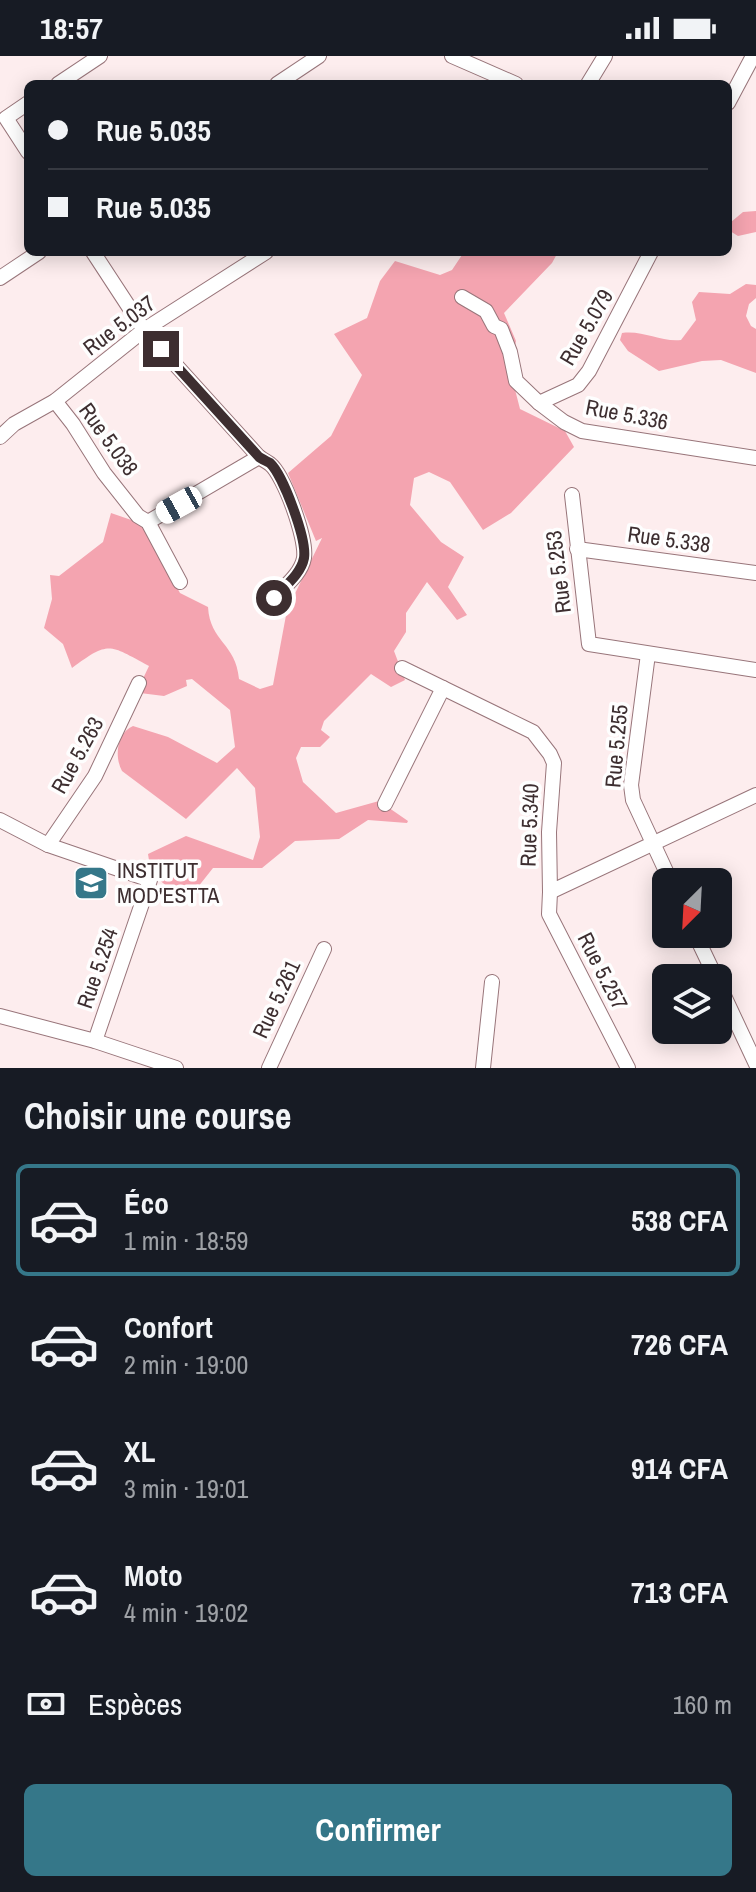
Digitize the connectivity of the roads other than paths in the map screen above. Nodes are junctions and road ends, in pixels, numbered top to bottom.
1 (100, 56) edge
2 (319, 56) edge
3 (452, 56) edge
4 (605, 56) edge
5 (753, 56) edge
6 (299, 78) edge
7 (64, 80) edge
8 (507, 80) edge
9 (590, 80) edge
10 (732, 95) edge
11 (24, 106) edge
12 (24, 146) edge
13 (33, 256) edge
14 (96, 256) edge
15 (260, 256) edge
16 (649, 256) edge
17 (0, 278) edge
18 (462, 297) dead end
19 (144, 330) junction
20 (55, 401) junction
21 (539, 403) junction
22 (0, 437) edge
23 (259, 457) junction
24 (756, 458) edge
25 (572, 495) dead end
26 (148, 522) junction
27 (577, 549) junction
28 (756, 573) edge
29 (180, 582) dead end
30 (274, 598) dead end
31 (648, 654) junction
32 (402, 668) dead end
33 (756, 670) edge
34 (139, 683) dead end
35 (443, 688) junction
36 (756, 795) edge
37 (385, 804) dead end
38 (0, 820) edge
39 (653, 843) junction
40 (48, 845) junction
41 (665, 868) edge
42 (550, 892) junction
43 (324, 949) dead end
44 (492, 982) dead end
45 (732, 1012) edge
46 (0, 1016) edge
47 (95, 1041) junction
48 (756, 1064) edge
49 (176, 1068) edge
50 (269, 1068) edge
51 (483, 1068) edge
52 (628, 1068) edge

1 - 7 street
2 - 6 street
3 - 8 street
4 - 9 street
5 - 10 street
11 - 12 street
13 - 17 street
14 - 19 street
15 - 19 street, Rue 5.037
16 - 21 street, Rue 5.079
18 - 21 street, Rue 5.336
19 - 20 street, Rue 5.037
19 - 23 street
20 - 22 street, Rue 5.037
20 - 26 street, Rue 5.038
21 - 24 street, Rue 5.336
23 - 26 street
23 - 30 street
25 - 27 street, Rue 5.253
26 - 29 street, Rue 5.038
27 - 28 street, Rue 5.338
27 - 31 street, Rue 5.253
31 - 33 street
31 - 39 street, Rue 5.255
32 - 35 street, Rue 5.340
34 - 40 street, Rue 5.263
35 - 37 street
35 - 42 street, Rue 5.340
36 - 39 street, Rue 5.340
38 - 40 street, Rue 5.254
39 - 41 street, Rue 5.255
39 - 42 street, Rue 5.340
40 - 47 street, Rue 5.254
42 - 52 street, Rue 5.257
43 - 50 street, Rue 5.261
44 - 51 street
45 - 48 street
46 - 47 street
47 - 49 street

